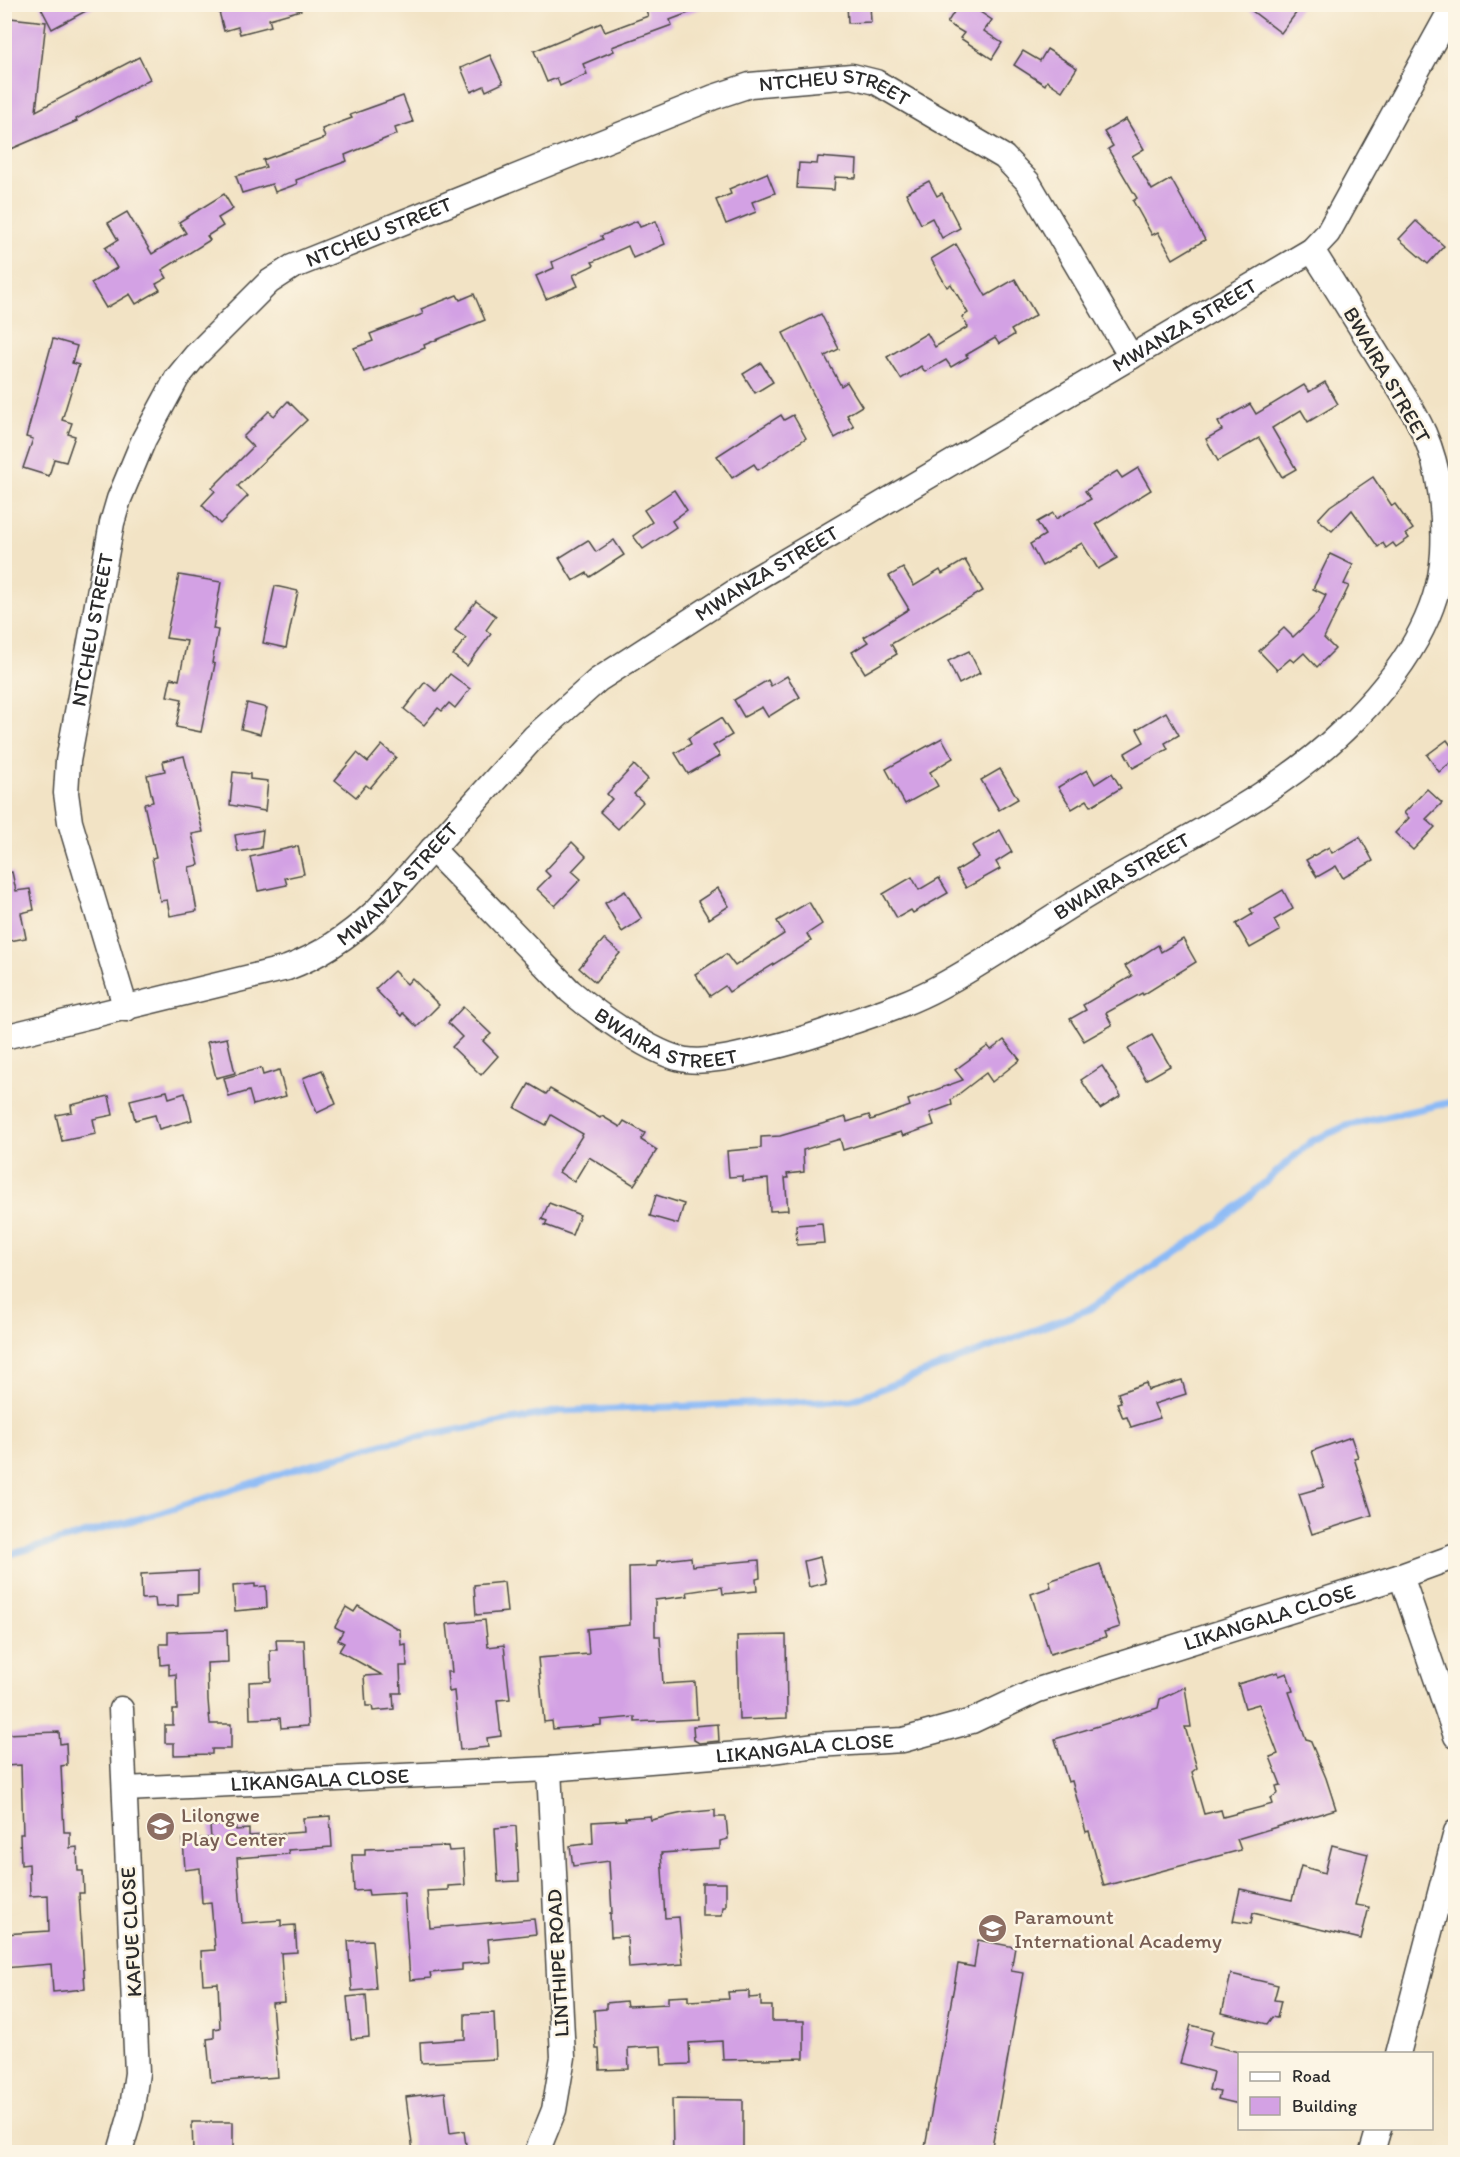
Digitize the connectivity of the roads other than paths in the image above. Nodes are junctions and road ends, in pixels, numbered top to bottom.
1 (1454, 4) edge
2 (1312, 250) junction
3 (1131, 357) junction
4 (1444, 458) edge
5 (1449, 554) edge
6 (432, 849) junction
7 (126, 1009) junction
8 (4, 1037) edge
9 (1455, 1557) edge
10 (1401, 1576) junction
11 (121, 1709) dead end
12 (1455, 1736) edge
13 (549, 1769) junction
14 (124, 1789) junction
15 (1455, 1832) edge
16 (1399, 2052) edge
17 (1378, 2130) edge
18 (120, 2152) edge
19 (537, 2152) edge
20 (1372, 2152) edge

1 - 2 street, MWANZA STREET
2 - 3 street, MWANZA STREET
2 - 4 street, BWAIRA STREET
3 - 6 street, MWANZA STREET
3 - 7 street, NTCHEU STREET
4 - 5 street, BWAIRA STREET
5 - 6 street, BWAIRA STREET
6 - 7 street, MWANZA STREET
7 - 8 street, MWANZA STREET
9 - 10 street, LIKANGALA CLOSE
10 - 12 street
10 - 13 street, LIKANGALA CLOSE
11 - 14 street, KAFUE CLOSE
13 - 14 street, LIKANGALA CLOSE
13 - 19 street, LINTHIPE ROAD
14 - 18 street, KAFUE CLOSE
15 - 16 street
17 - 20 street

